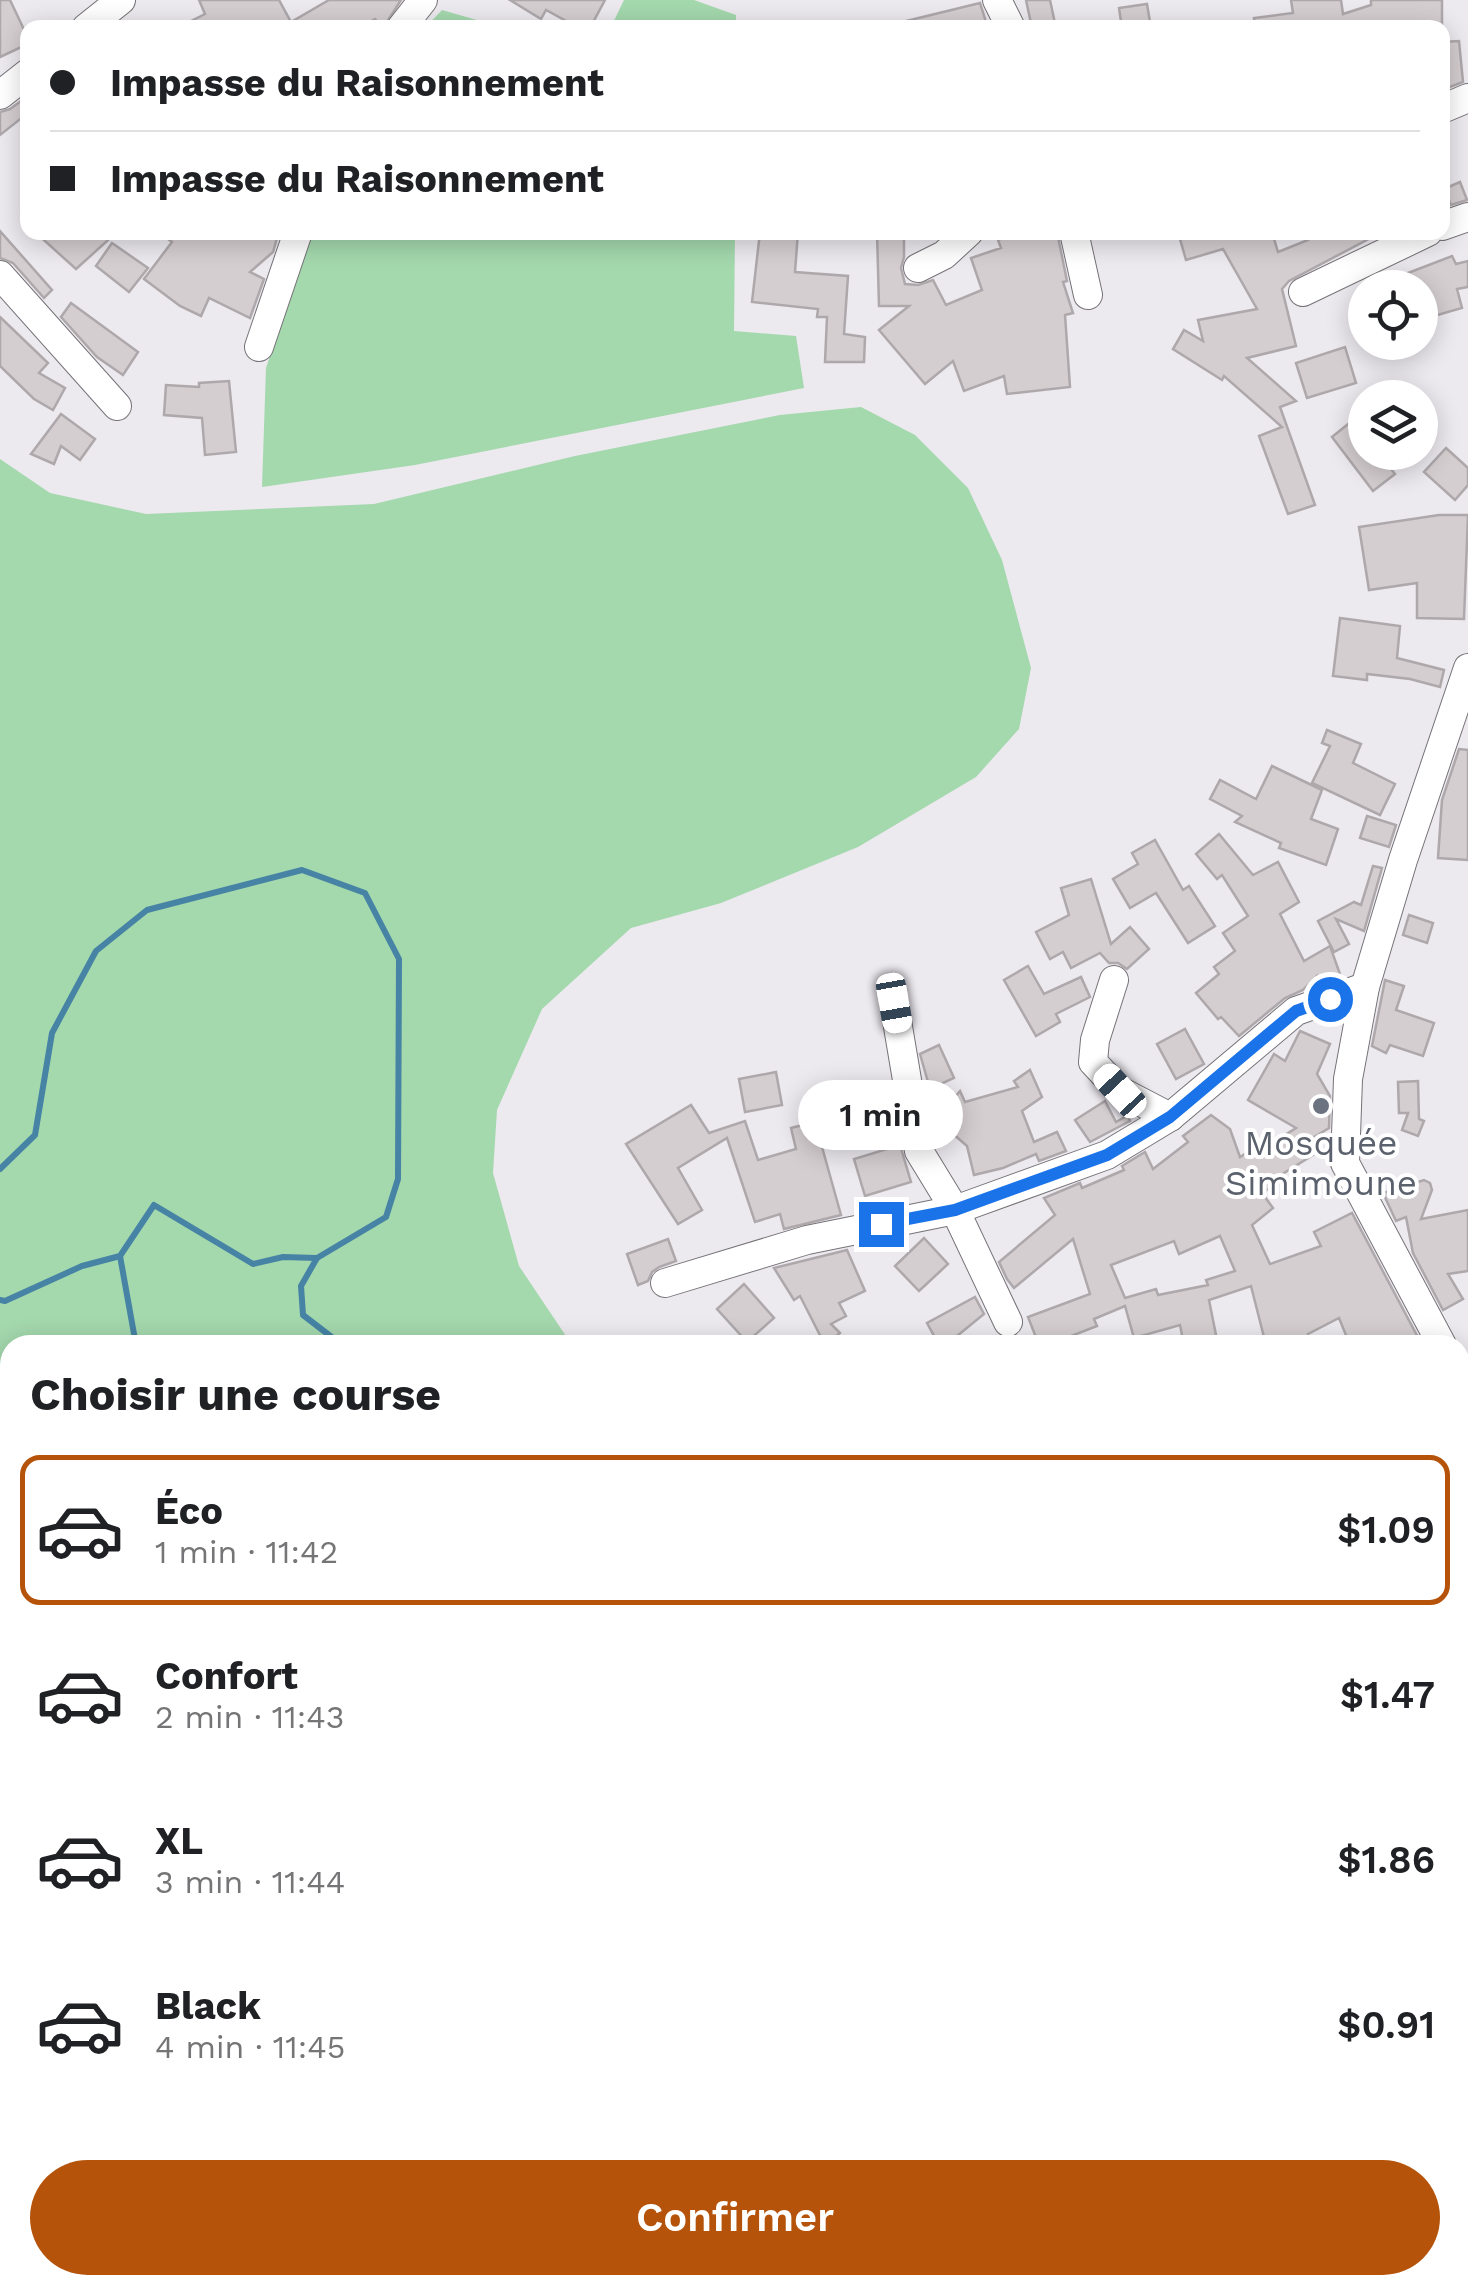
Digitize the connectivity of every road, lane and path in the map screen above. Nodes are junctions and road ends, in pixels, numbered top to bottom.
1 (122, 0) edge
2 (423, 0) edge
3 (96, 20) edge
4 (407, 20) edge
5 (295, 240) edge
6 (960, 240) edge
7 (1076, 240) edge
8 (1411, 240) edge
9 (918, 268) dead end
10 (0, 275) edge
11 (1303, 292) dead end
12 (1088, 295) dead end
13 (259, 347) dead end
14 (117, 406) dead end
15 (1468, 668) edge
16 (1114, 980) dead end
17 (1365, 987) junction
18 (894, 1003) dead end
19 (1170, 1117) junction
20 (955, 1210) junction
21 (665, 1284) dead end
22 (1008, 1322) dead end
23 (1437, 1335) edge

1 - 3 street
2 - 4 street
5 - 13 street
6 - 9 street
7 - 12 street
8 - 11 street
10 - 14 street
15 - 17 street
16 - 19 street
17 - 19 street
17 - 23 street
18 - 20 street
19 - 20 street
20 - 21 street
20 - 22 street

